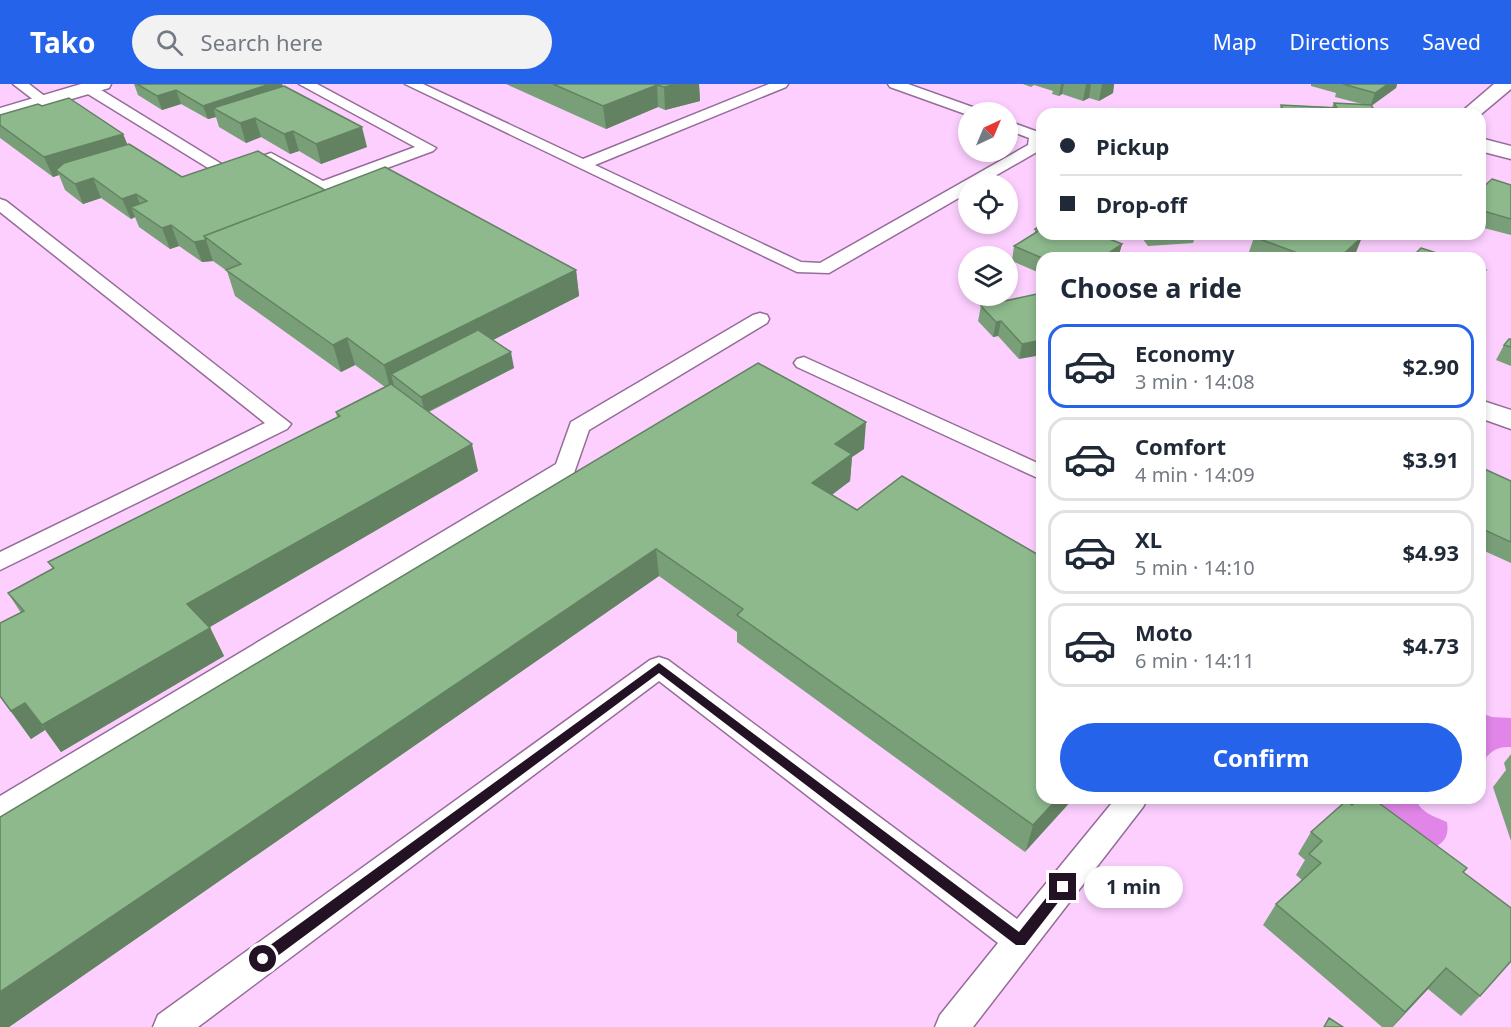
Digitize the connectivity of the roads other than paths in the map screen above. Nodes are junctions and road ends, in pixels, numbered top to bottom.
1 (20, 84) edge
2 (306, 84) edge
3 (412, 84) edge
4 (781, 84) edge
5 (895, 84) edge
6 (1506, 84) edge
7 (95, 86) edge
8 (44, 101) junction
9 (958, 107) edge
10 (1476, 108) edge
11 (0, 114) edge
12 (1018, 129) edge
13 (1486, 146) edge
14 (1511, 153) edge
15 (1018, 157) edge
16 (1010, 162) edge
17 (582, 165) junction
18 (989, 174) edge
19 (958, 192) edge
20 (0, 204) edge
21 (760, 319) dead end
22 (804, 363) dead end
23 (1486, 410) edge
24 (1511, 420) edge
25 (1036, 470) edge
26 (0, 562) edge
27 (1128, 804) edge
28 (0, 811) edge
29 (1021, 941) junction
30 (170, 1027) edge
31 (952, 1027) edge

1 - 8 lane
2 - 7 lane
3 - 17 lane
4 - 17 lane
5 - 9 lane
6 - 10 street
7 - 8 street
8 - 11 street
12 - 15 lane
13 - 14 street
16 - 18 lane
17 - 19 lane
20 - 26 lane
21 - 28 lane
22 - 25 lane
23 - 24 street
27 - 29 lane
29 - 30 lane
29 - 31 lane

